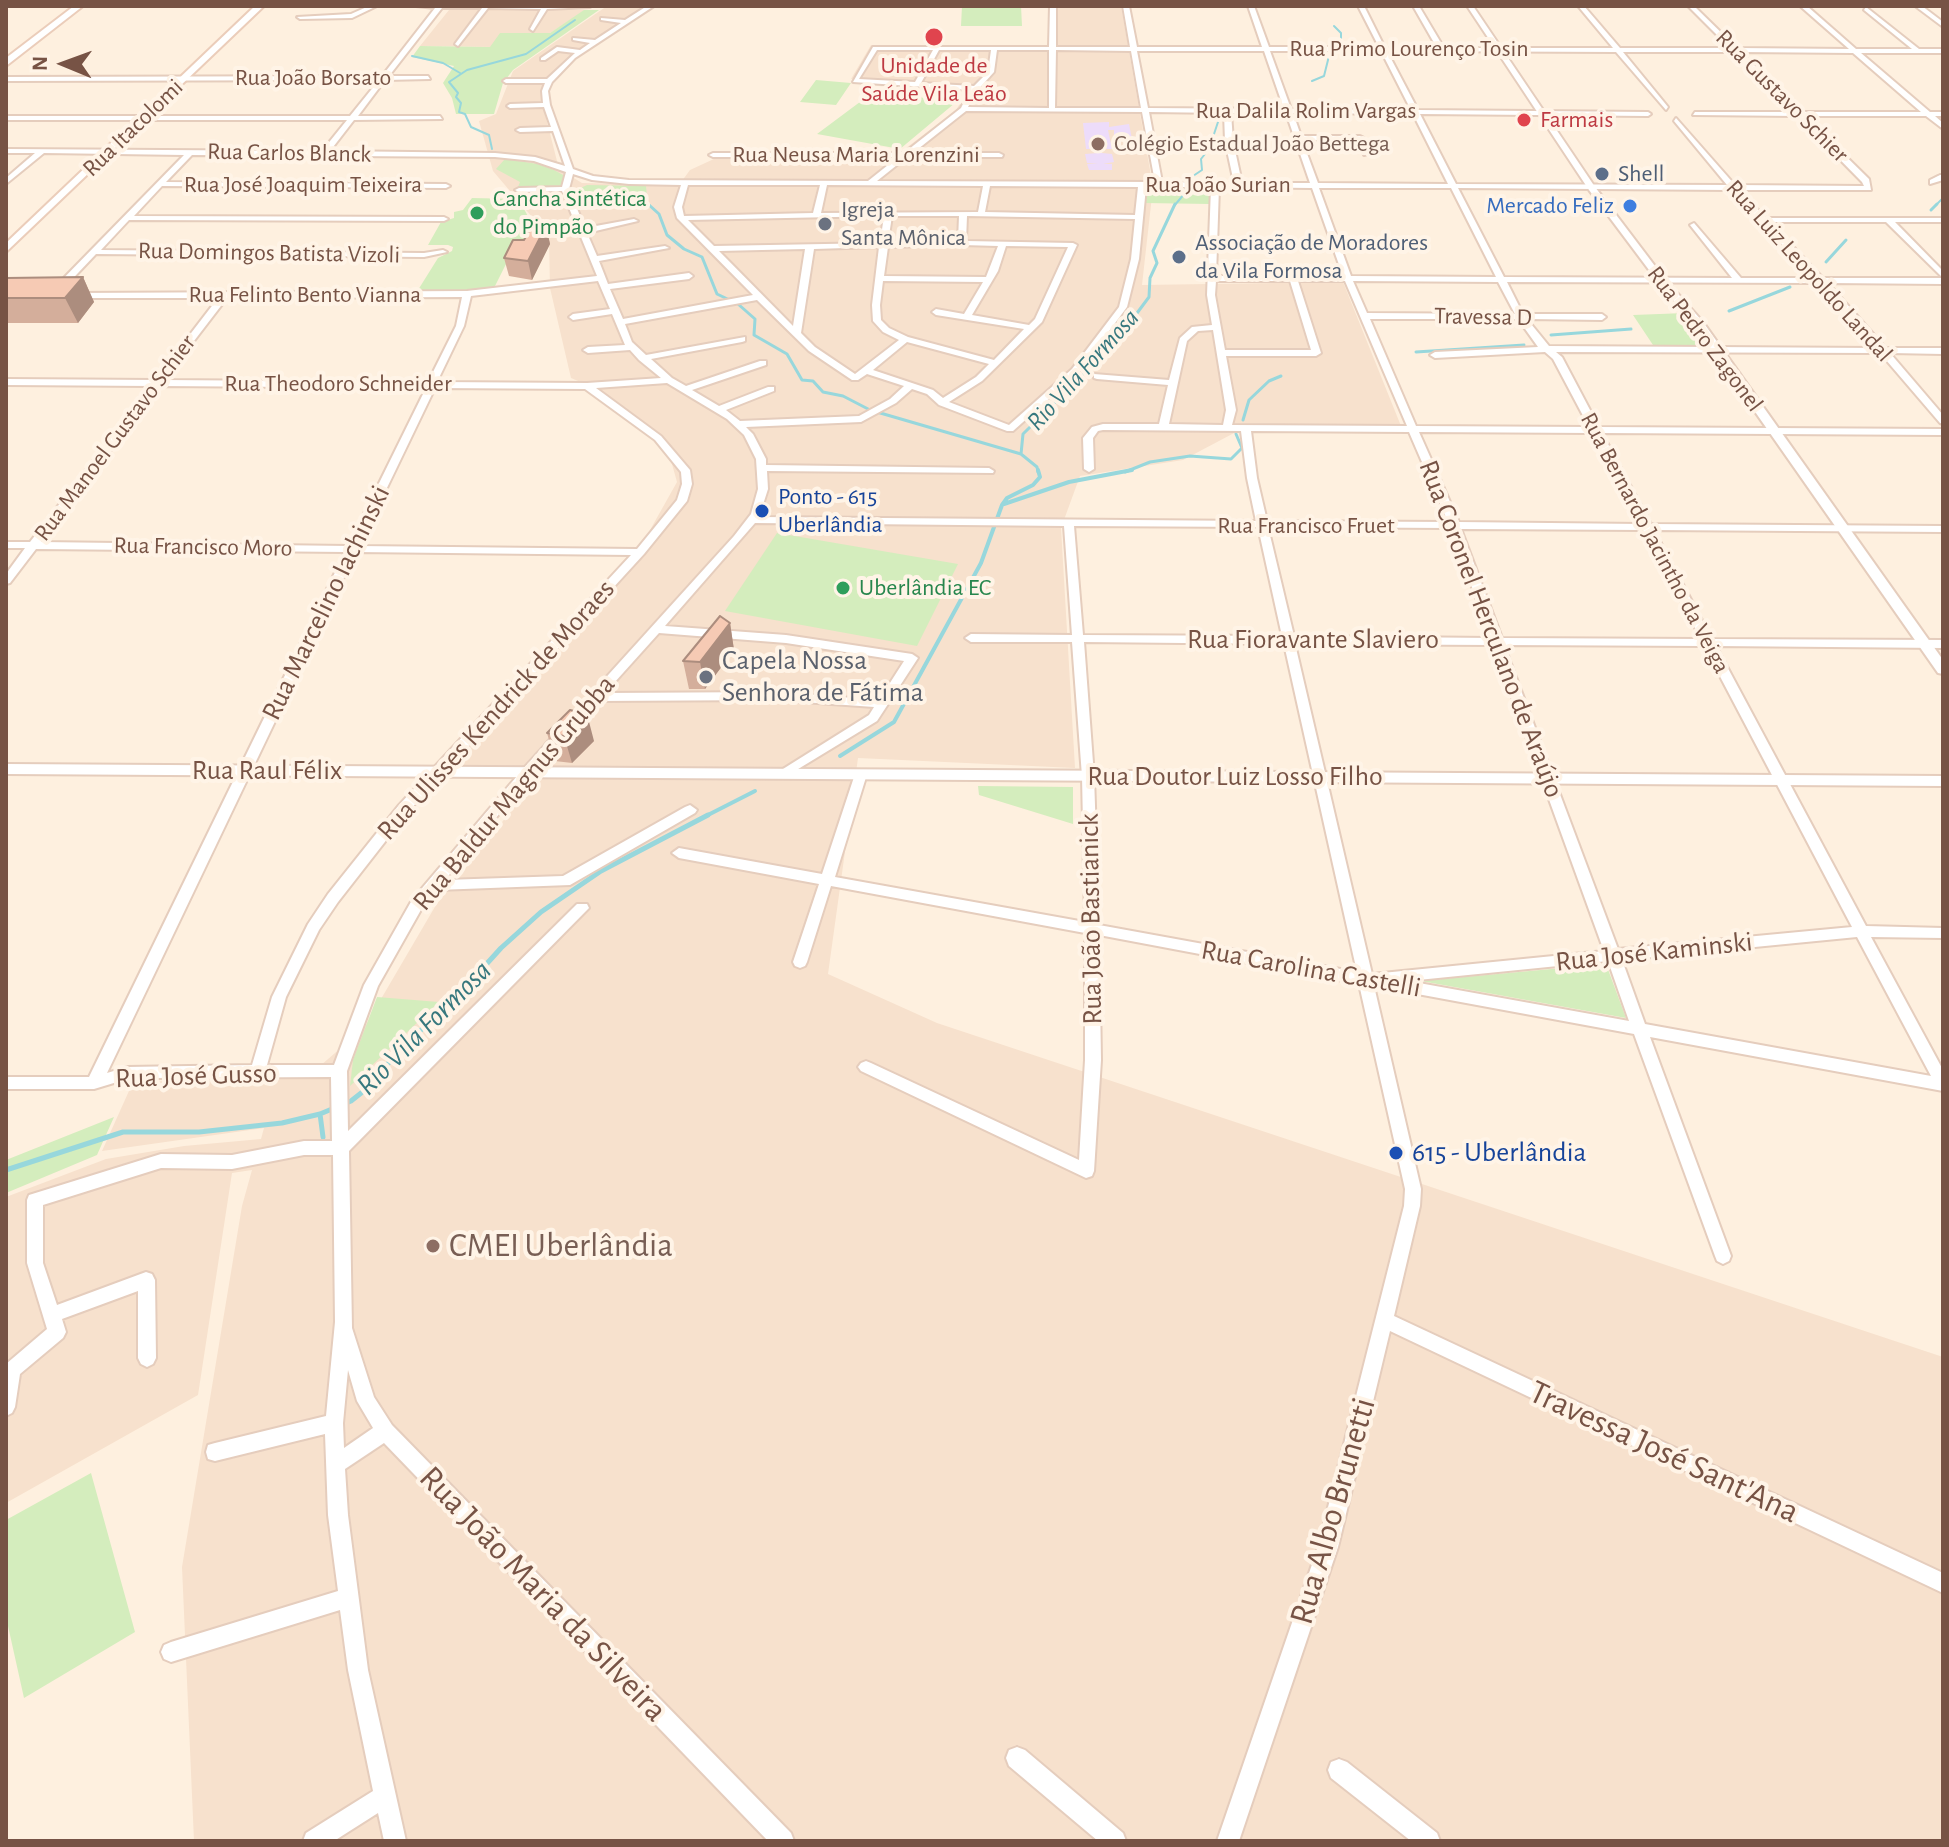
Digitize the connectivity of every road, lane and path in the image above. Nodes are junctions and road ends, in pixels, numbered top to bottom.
1 (79, 6) edge
2 (260, 6) edge
3 (374, 6) edge
4 (419, 6) edge
5 (440, 6) edge
6 (473, 6) edge
7 (518, 6) edge
8 (563, 6) edge
9 (651, 6) edge
10 (1053, 6) edge
11 (1126, 6) edge
12 (1251, 6) edge
13 (1361, 6) edge
14 (1416, 6) edge
15 (1470, 6) edge
16 (1581, 6) edge
17 (1691, 6) edge
18 (1803, 6) edge
19 (1918, 6) edge
20 (486, 7) edge
21 (545, 7) edge
22 (587, 7) edge
23 (1866, 9) dead end
24 (300, 17) dead end
25 (603, 19) dead end
26 (627, 22) junction
27 (1943, 25) edge
28 (533, 29) dead end
29 (575, 39) dead end
30 (596, 42) junction
31 (458, 44) dead end
32 (937, 48) junction
33 (994, 48) junction
34 (1053, 48) junction
35 (1134, 49) junction
36 (1266, 49) junction
37 (1381, 49) junction
38 (1442, 50) junction
39 (1499, 50) junction
40 (1618, 50) junction
41 (1736, 50) junction
42 (1855, 51) junction
43 (1918, 51) junction
44 (1943, 51) edge
45 (581, 52) junction
46 (543, 59) dead end
47 (6, 63) edge
48 (185, 78) junction
49 (383, 78) junction
50 (428, 78) dead end
51 (6, 79) edge
52 (506, 81) dead end
53 (549, 81) junction
54 (917, 84) junction
55 (975, 88) junction
56 (547, 105) junction
57 (510, 106) dead end
58 (1666, 108) dead end
59 (964, 109) junction
60 (1052, 110) junction
61 (1145, 110) junction
62 (1227, 111) junction
63 (1288, 111) junction
64 (1414, 112) junction
65 (1542, 113) junction
66 (1648, 114) dead end
67 (1695, 114) dead end
68 (1928, 114) junction
69 (1943, 114) edge
70 (1800, 115) junction
71 (6, 118) edge
72 (144, 118) junction
73 (352, 118) junction
74 (440, 118) dead end
75 (1676, 120) dead end
76 (1943, 127) edge
77 (555, 129) junction
78 (520, 130) dead end
79 (1298, 138) junction
80 (6, 151) edge
81 (111, 151) junction
82 (192, 151) junction
83 (41, 152) junction
84 (325, 153) junction
85 (1367, 153) dead end
86 (713, 155) dead end
87 (999, 155) dead end
88 (904, 156) junction
89 (570, 171) junction
90 (1943, 177) edge
91 (6, 182) edge
92 (685, 182) junction
93 (1933, 182) dead end
94 (824, 183) junction
95 (870, 183) junction
96 (160, 184) junction
97 (987, 184) junction
98 (1142, 185) junction
99 (1159, 185) junction
100 (1215, 185) junction
101 (446, 186) dead end
102 (1239, 186) junction
103 (1315, 186) junction
104 (1453, 187) junction
105 (1592, 188) junction
106 (1868, 188) joint
107 (565, 189) junction
108 (1734, 189) junction
109 (519, 190) dead end
110 (888, 213) junction
111 (817, 214) junction
112 (963, 214) junction
113 (981, 214) junction
114 (1138, 217) junction
115 (128, 218) junction
116 (681, 218) junction
117 (444, 219) dead end
118 (1762, 220) junction
119 (1888, 220) junction
120 (1943, 220) edge
121 (634, 221) dead end
122 (1694, 225) dead end
123 (584, 231) junction
124 (962, 243) junction
125 (884, 244) junction
126 (1003, 244) junction
127 (810, 246) junction
128 (665, 248) dead end
129 (6, 249) edge
130 (711, 249) junction
131 (94, 252) junction
132 (443, 252) dead end
133 (596, 259) junction
134 (689, 276) dead end
135 (879, 278) junction
136 (1211, 278) junction
137 (1293, 278) junction
138 (1943, 278) edge
139 (1348, 279) junction
140 (1502, 279) junction
141 (989, 280) junction
142 (1661, 280) junction
143 (1738, 280) junction
144 (1820, 280) junction
145 (605, 283) junction
146 (467, 294) junction
147 (225, 295) junction
148 (757, 297) junction
149 (616, 311) junction
150 (936, 312) dead end
151 (968, 315) junction
152 (1363, 316) junction
153 (573, 317) dead end
154 (1602, 317) dead end
155 (1521, 318) junction
156 (620, 322) junction
157 (1216, 327) junction
158 (1032, 328) junction
159 (796, 334) junction
160 (742, 339) dead end
161 (905, 339) junction
162 (631, 347) junction
163 (1547, 349) junction
164 (588, 350) dead end
165 (1717, 350) junction
166 (1883, 351) junction
167 (1943, 351) edge
168 (1221, 353) junction
169 (1435, 355) dead end
170 (642, 358) junction
171 (763, 363) dead end
172 (996, 363) junction
173 (866, 371) junction
174 (1097, 376) dead end
175 (669, 380) junction
176 (6, 382) edge
177 (158, 383) junction
178 (1172, 383) junction
179 (431, 384) junction
180 (587, 386) junction
181 (910, 386) junction
182 (771, 389) dead end
183 (684, 390) junction
184 (942, 403) junction
185 (718, 410) junction
186 (1943, 421) edge
187 (739, 424) junction
188 (1237, 427) junction
189 (1163, 428) junction
190 (1415, 429) junction
191 (1595, 430) junction
192 (1774, 431) junction
193 (1943, 432) edge
194 (763, 468) junction
195 (1089, 469) dead end
196 (989, 471) dead end
197 (752, 520) junction
198 (1069, 524) junction
199 (1262, 525) junction
200 (1455, 526) junction
201 (1647, 528) junction
202 (1843, 529) junction
203 (1943, 529) edge
204 (6, 545) edge
205 (33, 545) junction
206 (352, 549) junction
207 (640, 552) junction
208 (6, 581) edge
209 (656, 629) junction
210 (971, 638) dead end
211 (1078, 639) junction
212 (1289, 640) junction
213 (1497, 641) junction
214 (1708, 643) junction
215 (1925, 644) junction
216 (1943, 644) edge
217 (1943, 670) edge
218 (595, 697) junction
219 (883, 704) junction
220 (6, 769) edge
221 (245, 771) junction
222 (436, 772) junction
223 (527, 772) junction
224 (781, 774) junction
225 (861, 774) junction
226 (1088, 776) junction
227 (1320, 777) junction
228 (1548, 779) junction
229 (1781, 780) junction
230 (1943, 781) edge
231 (690, 810) dead end
232 (679, 853) dead end
233 (827, 880) junction
234 (432, 885) junction
235 (582, 908) dead end
236 (1092, 929) junction
237 (1861, 931) junction
238 (1943, 933) edge
239 (1613, 956) junction
240 (800, 962) dead end
241 (1366, 979) junction
242 (1640, 1029) junction
243 (866, 1067) dead end
244 (339, 1071) junction
245 (257, 1073) junction
246 (6, 1083) edge
247 (94, 1083) junction
248 (1943, 1085) edge
249 (341, 1148) junction
250 (1723, 1256) dead end
251 (51, 1315) junction
252 (1384, 1320) junction
253 (344, 1322) junction
254 (147, 1358) dead end
255 (6, 1407) edge
256 (334, 1423) junction
257 (385, 1431) junction
258 (215, 1452) dead end
259 (335, 1465) junction
260 (1943, 1583) edge
261 (347, 1598) junction
262 (171, 1652) dead end
263 (1017, 1758) dead end
264 (1339, 1770) dead end
265 (384, 1797) junction
266 (314, 1841) edge
267 (395, 1841) edge
268 (783, 1841) edge
269 (1115, 1841) edge
270 (1228, 1841) edge
271 (1429, 1841) edge

1 - 47 main road
2 - 48 main road, Rua Itacolomi
3 - 24 street
4 - 5 street
5 - 6 street
5 - 49 street
6 - 20 street
7 - 20 street
7 - 21 street
8 - 21 street
8 - 22 street
9 - 26 street
10 - 34 street
11 - 35 street
12 - 36 street, Rua Coronel Herculano de Araújo
13 - 37 street, Rua Bernardo Jacintho da Veiga
14 - 38 street
15 - 39 street, Rua Pedro Zagonel
16 - 40 street
17 - 41 street, Rua Gustavo Schier
18 - 42 street
19 - 27 street
20 - 31 street
21 - 28 street
23 - 43 street
25 - 26 street
26 - 30 street
29 - 30 street
30 - 45 street
32 - 33 street, Rua Primo Lourenço Tosin
32 - 54 street
32 - 54 street, Rua Primo Lourenço Tosin
33 - 34 street, Rua Primo Lourenço Tosin
33 - 55 street
34 - 35 street, Rua Primo Lourenço Tosin
34 - 60 street
35 - 36 street, Rua Primo Lourenço Tosin
35 - 61 street
36 - 37 street, Rua Primo Lourenço Tosin
36 - 63 street, Rua Coronel Herculano de Araújo
37 - 38 street, Rua Primo Lourenço Tosin
37 - 64 street, Rua Bernardo Jacintho da Veiga
38 - 39 street, Rua Primo Lourenço Tosin
39 - 40 street, Rua Primo Lourenço Tosin
39 - 65 street, Rua Pedro Zagonel
40 - 41 street, Rua Primo Lourenço Tosin
40 - 58 street
41 - 42 street, Rua Primo Lourenço Tosin
41 - 70 street, Rua Gustavo Schier
42 - 43 street, Rua Primo Lourenço Tosin
42 - 68 street
43 - 44 street, Rua Primo Lourenço Tosin
45 - 46 street
45 - 53 street
48 - 49 street, Rua João Borsato
48 - 51 street, Rua João Borsato
48 - 72 main road, Rua Itacolomi
49 - 50 street, Rua João Borsato
49 - 73 street
52 - 53 street
53 - 56 street
54 - 55 street
55 - 59 street
56 - 57 street
56 - 77 street
59 - 60 street, Rua Dalila Rolim Vargas
59 - 88 street
60 - 61 street, Rua Dalila Rolim Vargas
61 - 62 street, Rua Dalila Rolim Vargas
61 - 99 street
62 - 63 street, Rua Dalila Rolim Vargas
62 - 102 street
63 - 64 street, Rua Dalila Rolim Vargas
63 - 79 street, Rua Coronel Herculano de Araújo
64 - 65 street, Rua Dalila Rolim Vargas
64 - 104 street, Rua Bernardo Jacintho da Veiga
65 - 66 street, Rua Dalila Rolim Vargas
65 - 105 street, Rua Pedro Zagonel
67 - 70 street
68 - 69 street
68 - 70 street
68 - 76 street
70 - 106 street, Rua Gustavo Schier
71 - 72 street
72 - 73 street
72 - 81 main road, Rua Itacolomi
73 - 74 street
73 - 84 street
75 - 108 street, Rua Luiz Leopoldo Landal
77 - 78 street
77 - 89 street
79 - 85 street
79 - 103 street, Rua Coronel Herculano de Araújo
80 - 83 street, Rua Carlos Blanck
81 - 82 street, Rua Carlos Blanck
81 - 83 street, Rua Carlos Blanck
81 - 129 main road, Rua Itacolomi
82 - 84 street, Rua Carlos Blanck
82 - 96 street
83 - 91 street
84 - 89 street, Rua Carlos Blanck
86 - 88 street, Rua Neusa Maria Lorenzini
87 - 88 street, Rua Neusa Maria Lorenzini
88 - 95 street
89 - 92 street, Rua João Surian
89 - 107 street
90 - 93 street
92 - 94 street, Rua João Surian
92 - 116 street
94 - 95 street, Rua João Surian
94 - 111 street
95 - 97 street, Rua João Surian
96 - 101 street, Rua José Joaquim Teixeira
96 - 115 street
97 - 98 street, Rua João Surian
97 - 113 street
98 - 99 street, Rua João Surian
98 - 114 street
99 - 100 street, Rua João Surian
100 - 102 street, Rua João Surian
100 - 136 street, Rua Albo Brunetti
102 - 103 street, Rua João Surian
103 - 104 street, Rua João Surian
103 - 139 street, Rua Coronel Herculano de Araújo
104 - 105 street, Rua João Surian
104 - 140 street, Rua Bernardo Jacintho da Veiga
105 - 108 street, Rua João Surian
105 - 142 street, Rua Pedro Zagonel
106 - 108 street, Rua João Surian
107 - 109 street
107 - 123 street
108 - 118 street, Rua Luiz Leopoldo Landal
110 - 111 street
110 - 112 street
110 - 125 street
111 - 116 street
112 - 113 street
112 - 124 street
113 - 114 street
114 - 184 street
115 - 117 street
115 - 131 street
116 - 130 street
118 - 119 street
118 - 144 street, Rua Luiz Leopoldo Landal
119 - 120 street
119 - 138 street
121 - 123 street
122 - 143 street
123 - 133 street
124 - 125 street
124 - 126 street
125 - 127 street
125 - 135 street
126 - 141 street
126 - 158 street
127 - 130 street
127 - 159 street
128 - 133 street
130 - 148 street
131 - 132 street, Rua Domingos Batista Vizoli
131 - 147 street, Rua Felinto Bento Vianna
133 - 145 street
134 - 145 street, Rua Felinto Bento Vianna
135 - 141 street
135 - 161 street
136 - 137 street
136 - 157 street, Rua Albo Brunetti
137 - 139 street
137 - 168 street
138 - 144 street
139 - 140 street
139 - 152 street, Rua Coronel Herculano de Araújo
140 - 142 street
140 - 155 street, Rua Bernardo Jacintho da Veiga
141 - 151 street
142 - 143 street
142 - 165 street, Rua Pedro Zagonel
143 - 144 street
144 - 166 street, Rua Luiz Leopoldo Landal
145 - 146 street, Rua Felinto Bento Vianna
145 - 149 street
146 - 147 street, Rua Felinto Bento Vianna
146 - 179 street, Rua Marcelino Iachinski
147 - 177 street, Rua Manoel Gustavo Schier
148 - 156 street
148 - 159 street
149 - 153 street
149 - 156 street
150 - 151 street
151 - 158 street
152 - 155 street, Travessa D
152 - 190 street, Rua Coronel Herculano de Araújo
154 - 155 street, Travessa D
155 - 163 street, Rua Bernardo Jacintho da Veiga
156 - 162 street
157 - 168 street, Rua Albo Brunetti
157 - 178 street
158 - 172 street
159 - 173 street
160 - 170 street
161 - 172 street
161 - 173 street
162 - 164 street
162 - 170 street
163 - 165 street
163 - 169 street
163 - 191 street, Rua Bernardo Jacintho da Veiga
165 - 166 street
165 - 192 street, Rua Pedro Zagonel
166 - 167 street
166 - 186 street, Rua Luiz Leopoldo Landal
168 - 188 street, Rua Albo Brunetti
170 - 175 street
171 - 183 street
172 - 184 street
173 - 181 street
174 - 178 street
175 - 180 street, Rua Theodoro Schneider
175 - 183 street
176 - 177 street, Rua Theodoro Schneider
177 - 179 street, Rua Theodoro Schneider
177 - 205 street, Rua Manoel Gustavo Schier
178 - 189 street
179 - 180 street, Rua Theodoro Schneider
179 - 206 street, Rua Marcelino Iachinski
180 - 207 street, Rua Ulisses Kendrick de Moraes
181 - 184 street
181 - 187 street
182 - 185 street
183 - 185 street
185 - 187 street
187 - 194 street
188 - 189 street
188 - 190 street
188 - 199 street, Rua Albo Brunetti
189 - 195 street
190 - 191 street
190 - 200 street, Rua Coronel Herculano de Araújo
191 - 192 street
191 - 201 street, Rua Bernardo Jacintho da Veiga
192 - 193 street
192 - 202 street, Rua Pedro Zagonel
194 - 196 street
194 - 197 street, Rua Baldur Magnus Grubba
197 - 198 street, Rua Francisco Fruet
197 - 209 street, Rua Baldur Magnus Grubba
198 - 199 street, Rua Francisco Fruet
198 - 211 street, Rua João Bastianick
199 - 200 street, Rua Francisco Fruet
199 - 212 street, Rua Albo Brunetti
200 - 201 street, Rua Francisco Fruet
200 - 213 street, Rua Coronel Herculano de Araújo
201 - 202 street, Rua Francisco Fruet
201 - 214 street, Rua Bernardo Jacintho da Veiga
202 - 203 street, Rua Francisco Fruet
202 - 215 street, Rua Pedro Zagonel
204 - 205 street, Rua Francisco Moro
205 - 206 street, Rua Francisco Moro
205 - 208 street, Rua Manoel Gustavo Schier
206 - 207 street, Rua Francisco Moro
206 - 221 street, Rua Marcelino Iachinski
207 - 222 street, Rua Ulisses Kendrick de Moraes
209 - 218 street, Rua Baldur Magnus Grubba
209 - 219 street
210 - 211 street, Rua Fioravante Slaviero
211 - 212 street, Rua Fioravante Slaviero
211 - 226 street, Rua João Bastianick
212 - 213 street, Rua Fioravante Slaviero
212 - 227 street, Rua Albo Brunetti
213 - 214 street, Rua Fioravante Slaviero
213 - 228 street, Rua Coronel Herculano de Araújo
214 - 215 street, Rua Fioravante Slaviero
214 - 229 street, Rua Bernardo Jacintho da Veiga
215 - 216 street, Rua Fioravante Slaviero
215 - 217 street, Rua Pedro Zagonel
218 - 219 street
218 - 223 street, Rua Baldur Magnus Grubba
219 - 224 street
220 - 221 street, Rua Raul Félix
221 - 222 street, Rua Raul Félix
221 - 247 street, Rua Marcelino Iachinski
222 - 223 street, Rua Raul Félix
222 - 245 street, Rua Ulisses Kendrick de Moraes
223 - 224 street, Rua Doutor Luiz Losso Filho
223 - 234 street, Rua Baldur Magnus Grubba
224 - 225 street, Rua Doutor Luiz Losso Filho
225 - 226 street, Rua Doutor Luiz Losso Filho
225 - 233 street
226 - 227 street, Rua Doutor Luiz Losso Filho
226 - 236 street, Rua João Bastianick
227 - 228 street, Rua Doutor Luiz Losso Filho
227 - 241 street, Rua Albo Brunetti
228 - 229 street, Rua Doutor Luiz Losso Filho
228 - 239 street, Rua Coronel Herculano de Araújo
229 - 230 street, Rua Doutor Luiz Losso Filho
229 - 237 street, Rua Bernardo Jacintho da Veiga
231 - 234 street
232 - 233 street, Rua Carolina Castelli
233 - 236 street, Rua Carolina Castelli
233 - 240 street
234 - 244 street, Rua Baldur Magnus Grubba
235 - 249 street
236 - 241 street, Rua Carolina Castelli
236 - 243 street, Rua João Bastianick
237 - 238 street, Rua José Kaminski
237 - 239 street, Rua José Kaminski
237 - 248 street, Rua Bernardo Jacintho da Veiga
239 - 241 street, Rua José Kaminski
239 - 242 street, Rua Coronel Herculano de Araújo
241 - 242 street, Rua Carolina Castelli
241 - 252 street, Rua Albo Brunetti
242 - 248 street, Rua Carolina Castelli
242 - 250 street, Rua Coronel Herculano de Araújo
244 - 245 street, Rua José Gusso
244 - 249 street, Rua Baldur Magnus Grubba
245 - 247 street, Rua José Gusso
246 - 247 street, Rua José Gusso
249 - 251 street
249 - 253 street, Rua Baldur Magnus Grubba
251 - 254 street
251 - 255 street
252 - 260 street, Travessa José Sant'Ana
252 - 270 street, Rua Albo Brunetti
253 - 256 street, Rua Baldur Magnus Grubba
253 - 257 street, Rua João Maria da Silveira
256 - 258 street
256 - 259 street, Rua Baldur Magnus Grubba
257 - 259 street
257 - 268 street, Rua João Maria da Silveira
259 - 261 street, Rua Baldur Magnus Grubba
261 - 262 street
261 - 265 street, Rua Baldur Magnus Grubba
263 - 269 street
264 - 271 street
265 - 266 street
265 - 267 street, Rua Baldur Magnus Grubba

